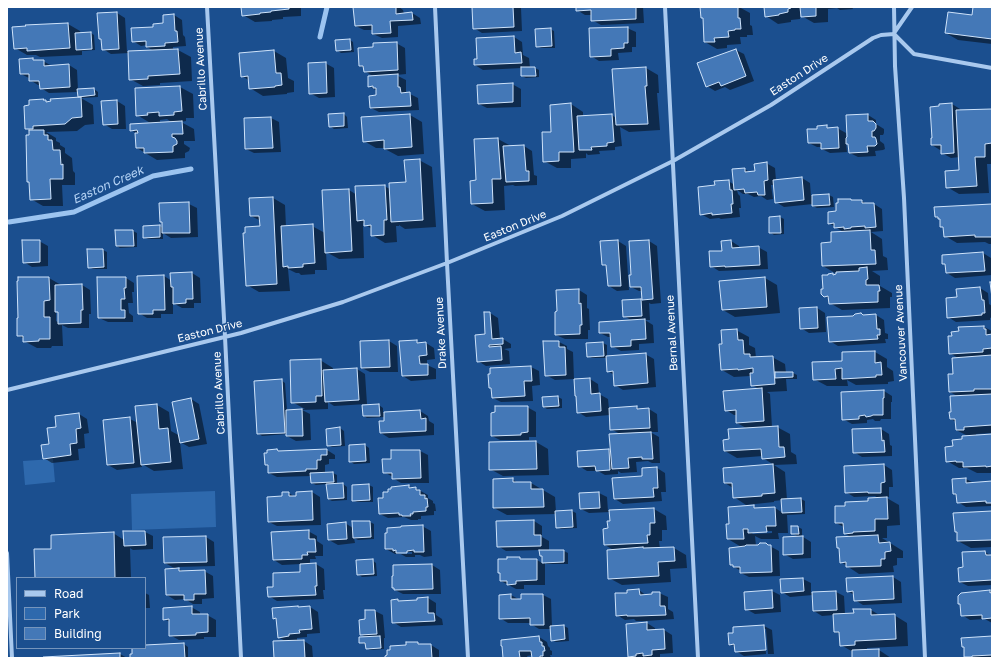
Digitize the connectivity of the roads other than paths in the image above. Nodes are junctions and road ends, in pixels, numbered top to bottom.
1 (206, 7) edge
2 (435, 7) edge
3 (665, 7) edge
4 (894, 7) edge
5 (912, 7) edge
6 (894, 34) junction
7 (992, 68) edge
8 (673, 161) junction
9 (447, 263) junction
10 (225, 337) junction
11 (7, 390) edge
12 (7, 553) edge
13 (12, 658) edge
14 (241, 658) edge
15 (468, 658) edge
16 (698, 658) edge
17 (925, 658) edge

1 - 10 street, Cabrillo Avenue
2 - 9 street, Drake Avenue
3 - 8 street, Bernal Avenue
4 - 6 street, Vancouver Avenue
5 - 6 street
6 - 7 street
6 - 8 street, Easton Drive
6 - 17 street, Vancouver Avenue
8 - 9 street, Easton Drive
8 - 16 street, Bernal Avenue
9 - 10 street, Easton Drive
9 - 15 street, Drake Avenue
10 - 11 street, Easton Drive
10 - 14 street, Cabrillo Avenue
12 - 13 street

